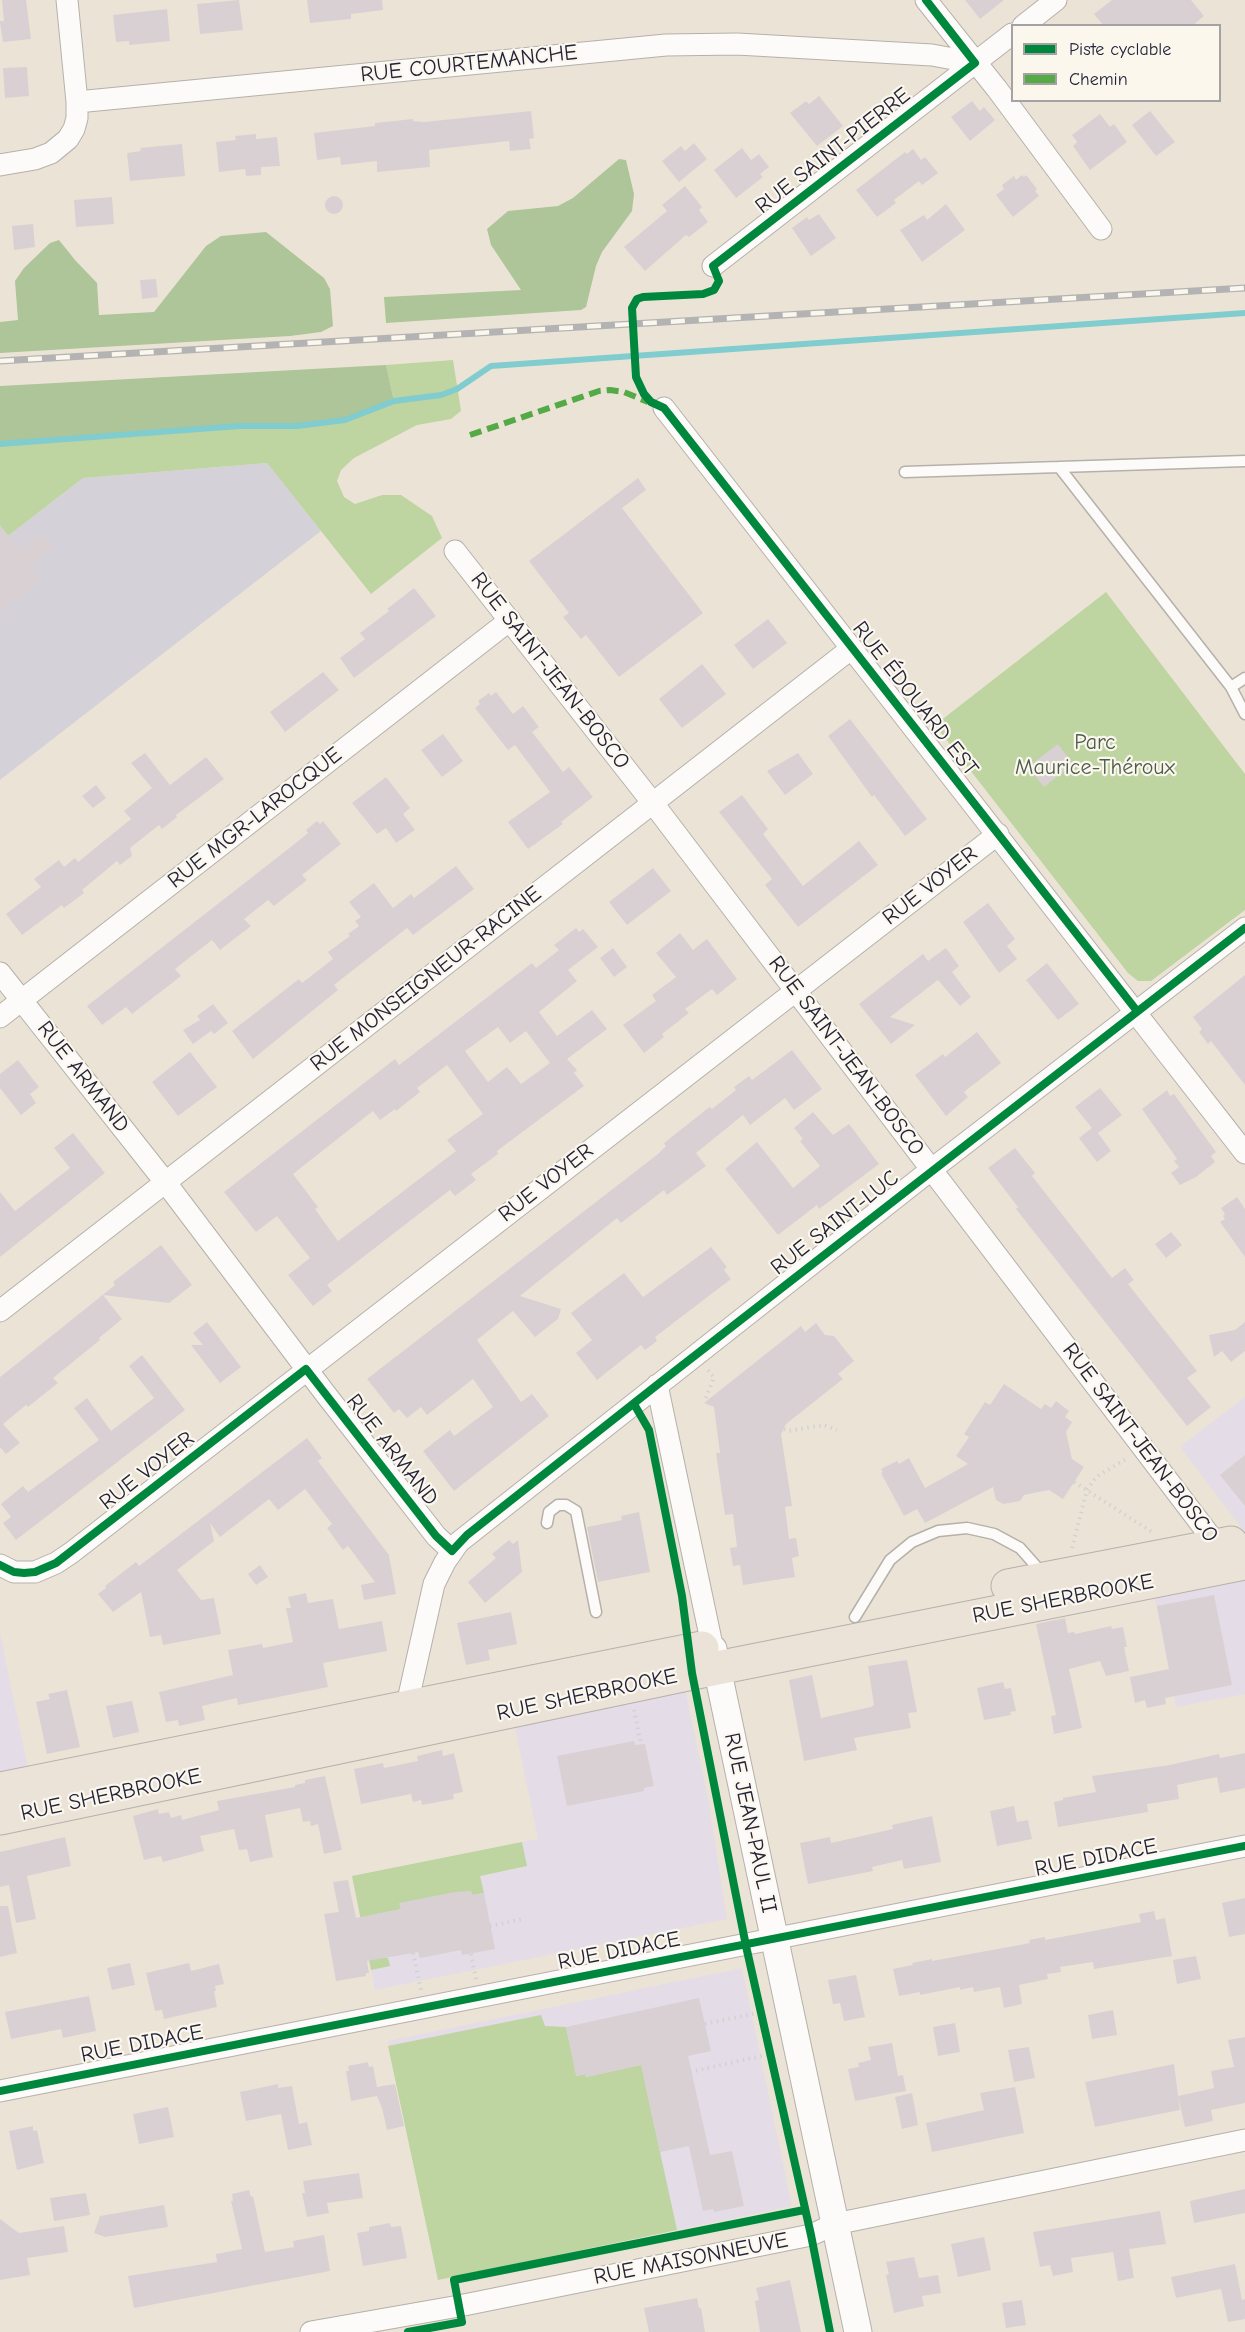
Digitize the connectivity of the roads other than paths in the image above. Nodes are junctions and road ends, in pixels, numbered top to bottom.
1 (67, 0) edge
2 (926, 0) edge
3 (1056, 0) edge
4 (1026, 24) edge
5 (1011, 35) edge
6 (975, 63) junction
7 (77, 102) junction
8 (0, 165) edge
9 (1101, 230) dead end
10 (713, 266) dead end
11 (664, 408) dead end
12 (1245, 461) edge
13 (1059, 467) junction
14 (905, 472) dead end
15 (455, 551) dead end
16 (510, 620) junction
17 (852, 648) junction
18 (1245, 678) edge
19 (1231, 687) junction
20 (1245, 714) edge
21 (652, 802) junction
22 (998, 834) junction
23 (1245, 928) edge
24 (0, 973) edge
25 (796, 990) junction
26 (22, 1000) junction
27 (1137, 1011) junction
28 (0, 1017) edge
29 (1245, 1153) edge
30 (932, 1169) junction
31 (166, 1183) junction
32 (0, 1311) edge
33 (306, 1369) junction
34 (657, 1385) junction
35 (547, 1523) dead end
36 (452, 1551) junction
37 (1235, 1554) edge
38 (0, 1565) edge
39 (1056, 1577) junction
40 (596, 1611) dead end
41 (855, 1617) junction
42 (715, 1657) junction
43 (403, 1720) junction
44 (0, 1789) edge
45 (0, 1818) edge
46 (1245, 1846) edge
47 (774, 1940) junction
48 (0, 2091) edge
49 (1245, 2140) edge
50 (835, 2224) junction
51 (311, 2332) edge
52 (858, 2332) edge

1 - 7 street
2 - 6 street
3 - 4 street
5 - 6 street, RUE SAINT-PIERRE
6 - 7 street, RUE COURTEMANCHE
6 - 9 street
6 - 10 street, RUE SAINT-PIERRE
7 - 8 street
11 - 17 street, RUE ÉDOUARD EST
12 - 13 lane
13 - 14 lane
13 - 19 lane
15 - 16 street, RUE SAINT-JEAN-BOSCO
16 - 21 street, RUE SAINT-JEAN-BOSCO
16 - 26 street, RUE MGR-LAROCQUE
17 - 21 street, RUE MONSEIGNEUR-RACINE
17 - 22 street, RUE ÉDOUARD EST
18 - 19 lane
19 - 20 lane
21 - 25 street, RUE SAINT-JEAN-BOSCO
21 - 31 street, RUE MONSEIGNEUR-RACINE
22 - 25 street, RUE VOYER
22 - 27 street, RUE ÉDOUARD EST
23 - 27 street, RUE SAINT-LUC
24 - 26 street, RUE ARMAND
25 - 30 street, RUE SAINT-JEAN-BOSCO
25 - 33 street, RUE VOYER
26 - 28 street, RUE MGR-LAROCQUE
26 - 31 street, RUE ARMAND
27 - 29 street, RUE ÉDOUARD EST
27 - 30 street, RUE SAINT-LUC
30 - 34 street, RUE SAINT-LUC
30 - 37 street, RUE SAINT-JEAN-BOSCO
31 - 32 street, RUE MONSEIGNEUR-RACINE
31 - 33 street, RUE ARMAND
33 - 36 street, RUE ARMAND
33 - 38 street, RUE VOYER
34 - 36 street, RUE SAINT-LUC
34 - 42 street, RUE JEAN-PAUL II
35 - 40 lane
36 - 43 street, RUE SAINT-LUC
37 - 39 main road, RUE SHERBROOKE
37 - 42 main road, RUE SHERBROOKE
39 - 41 main road, RUE SHERBROOKE
39 - 41 lane
41 - 42 main road, RUE SHERBROOKE
42 - 43 main road, RUE SHERBROOKE
42 - 43 main road, RUE SHERBROOKE
42 - 47 street, RUE JEAN-PAUL II
43 - 44 main road, RUE SHERBROOKE
43 - 45 main road, RUE SHERBROOKE
46 - 47 street, RUE DIDACE
47 - 48 street, RUE DIDACE
47 - 50 street, RUE JEAN-PAUL II
49 - 50 street, RUE MAISONNEUVE
50 - 51 street, RUE MAISONNEUVE
50 - 52 street, RUE JEAN-PAUL II

